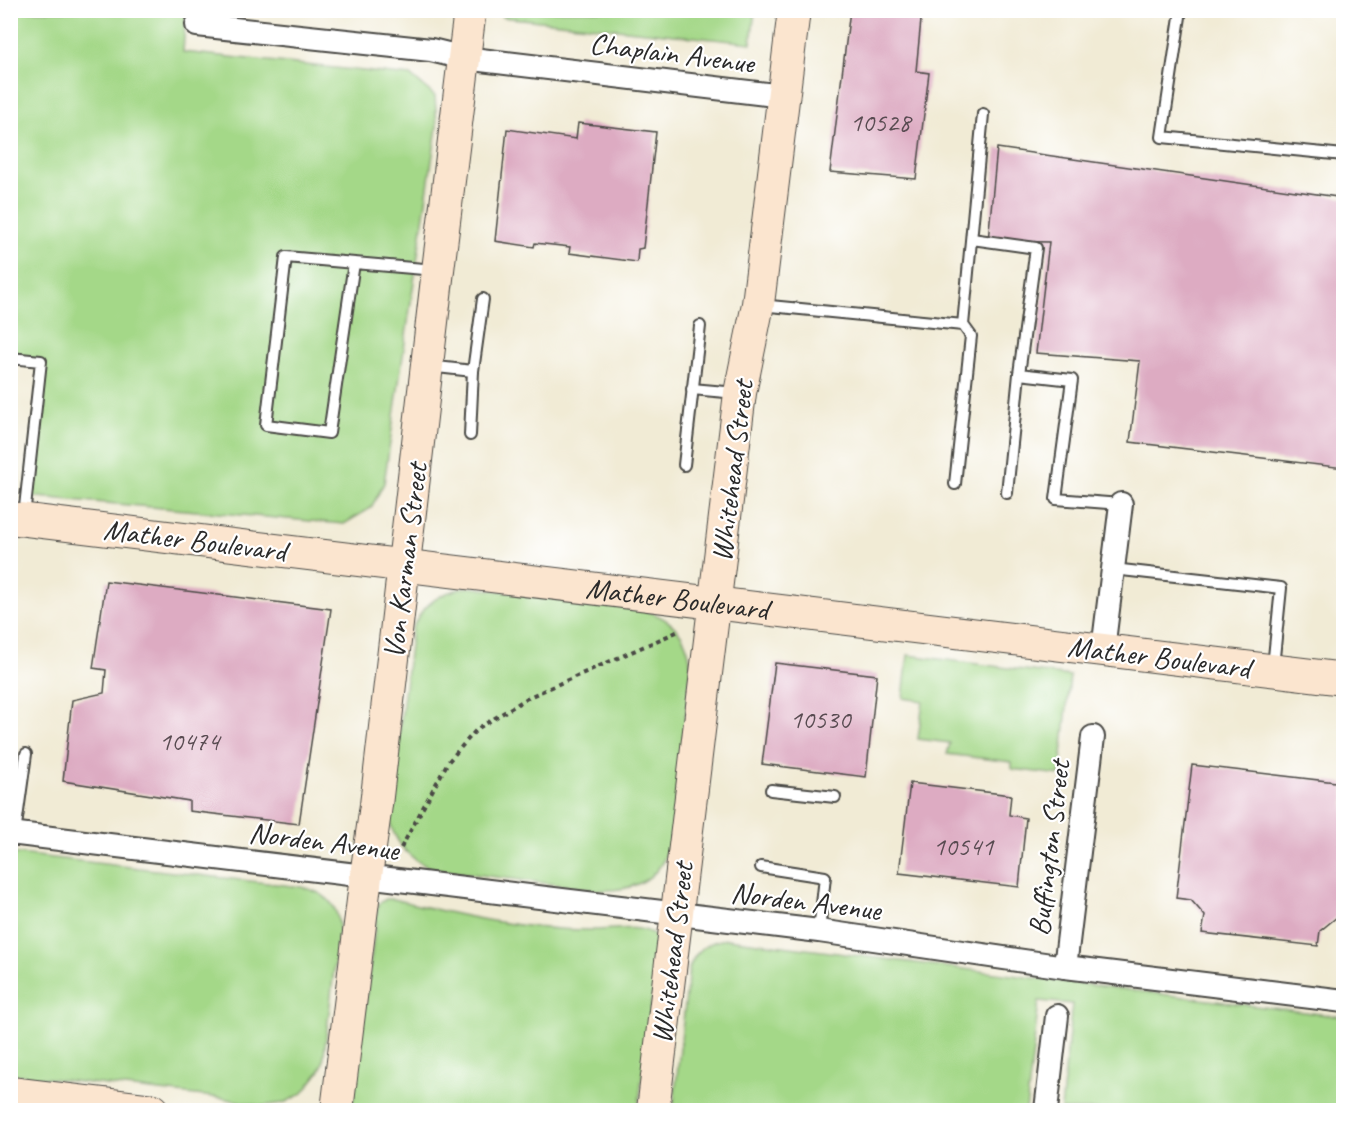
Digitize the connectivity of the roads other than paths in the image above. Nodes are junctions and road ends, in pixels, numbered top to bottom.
1 (470, 10) edge
2 (794, 10) edge
3 (1181, 10) edge
4 (196, 25) dead end
5 (464, 58) junction
6 (783, 96) junction
7 (983, 114) dead end
8 (1344, 155) edge
9 (972, 239) junction
10 (354, 263) junction
11 (438, 270) junction
12 (483, 299) dead end
13 (758, 304) junction
14 (963, 325) junction
15 (700, 326) dead end
16 (10, 358) edge
17 (428, 366) junction
18 (473, 371) junction
19 (1019, 374) junction
20 (692, 389) junction
21 (740, 393) junction
22 (470, 435) dead end
23 (684, 465) dead end
24 (955, 484) dead end
25 (1007, 493) dead end
26 (1121, 504) joint
27 (17, 518) edge
28 (404, 565) junction
29 (1113, 569) junction
30 (715, 603) junction
31 (1103, 650) junction
32 (1273, 671) junction
33 (1344, 679) edge
34 (1093, 737) dead end
35 (26, 754) dead end
36 (771, 790) dead end
37 (836, 797) dead end
38 (13, 833) edge
39 (761, 867) dead end
40 (366, 876) junction
41 (677, 915) junction
42 (819, 931) junction
43 (1065, 967) junction
44 (1344, 1001) edge
45 (1057, 1017) dead end
46 (10, 1093) edge
47 (153, 1110) edge
48 (337, 1110) edge
49 (653, 1110) edge
50 (1046, 1110) edge

1 - 5 street, Von Karman Street
2 - 6 street, Whitehead Street
3 - 8 lane
4 - 5 street, Chaplain Avenue
5 - 6 street, Chaplain Avenue
5 - 11 street, Von Karman Street
6 - 13 street, Whitehead Street
7 - 9 lane
9 - 14 lane
9 - 19 lane
10 - 10 lane
10 - 11 lane
11 - 17 street, Von Karman Street
12 - 18 lane
13 - 14 lane
13 - 21 street, Whitehead Street
14 - 24 lane
15 - 20 lane
16 - 27 lane
17 - 18 lane
17 - 28 street, Von Karman Street
18 - 22 lane
19 - 25 lane
19 - 26 lane
20 - 21 lane
20 - 23 lane
21 - 30 street, Whitehead Street
26 - 29 street
27 - 28 street, Mather Boulevard
28 - 30 street, Mather Boulevard
28 - 40 street, Von Karman Street
29 - 31 street
29 - 32 lane
30 - 31 street, Mather Boulevard
30 - 41 street, Whitehead Street
31 - 32 street, Mather Boulevard
32 - 33 street, Mather Boulevard
34 - 43 street, Buffington Street
35 - 38 lane
36 - 37 lane
38 - 40 street, Norden Avenue
39 - 42 lane
40 - 41 street, Norden Avenue
40 - 48 street, Von Karman Street
41 - 42 street, Norden Avenue
41 - 49 street, Whitehead Street
42 - 43 street, Norden Avenue
43 - 44 street, Norden Avenue
45 - 50 street
46 - 47 street

